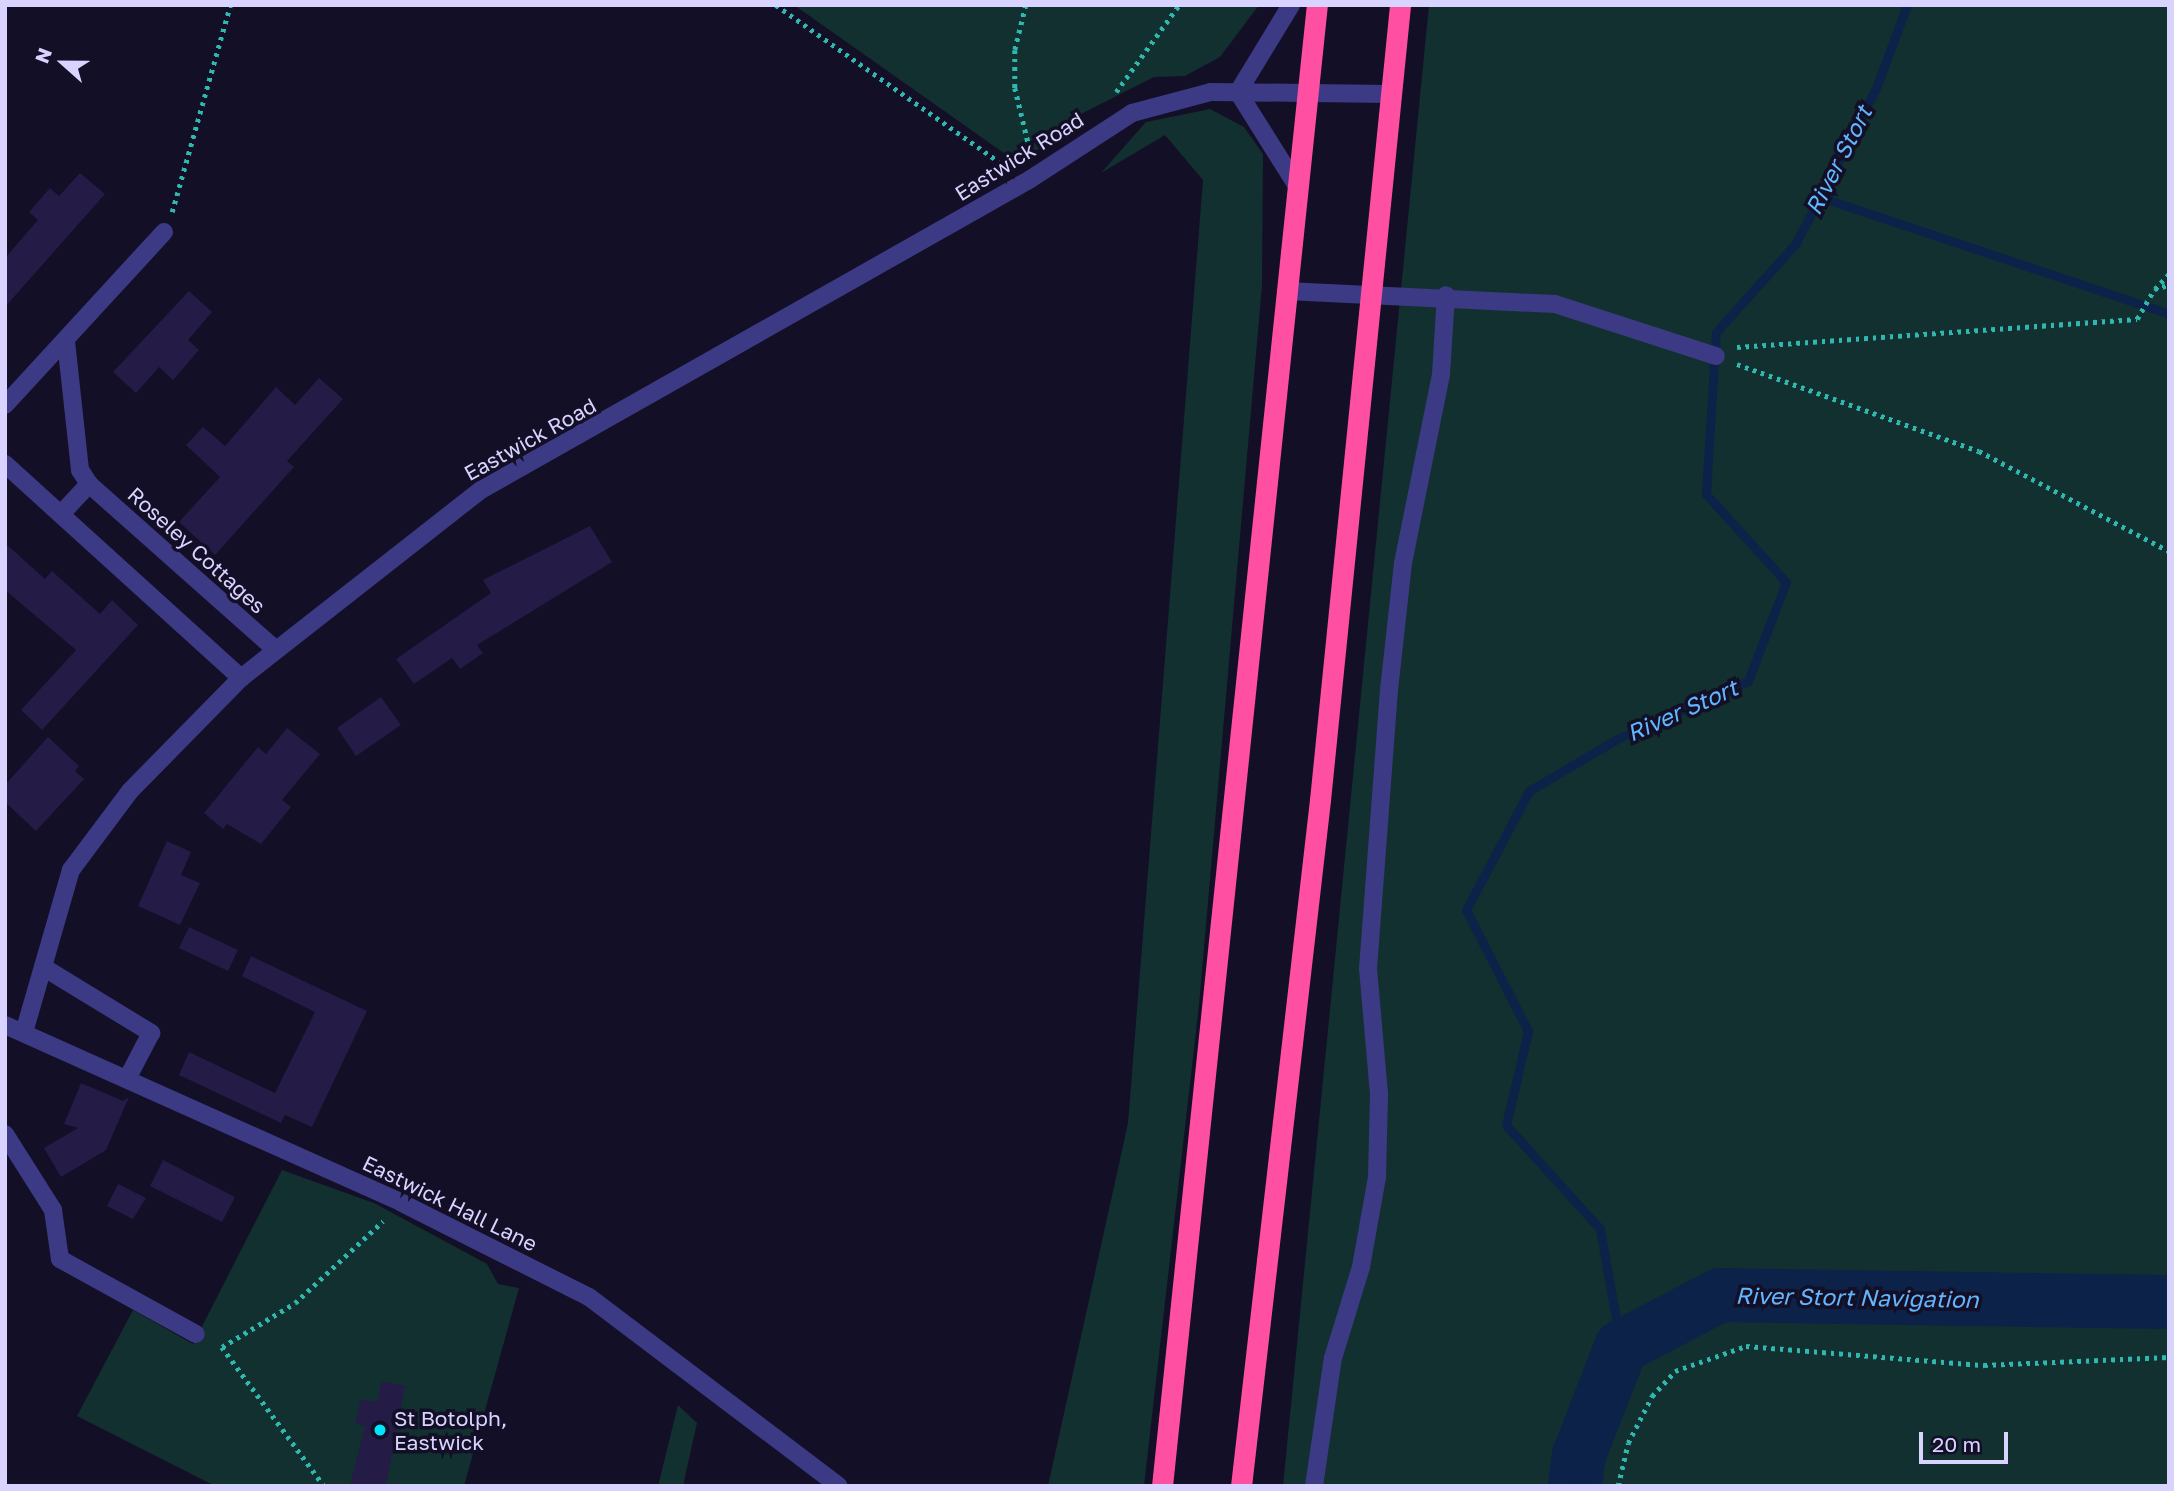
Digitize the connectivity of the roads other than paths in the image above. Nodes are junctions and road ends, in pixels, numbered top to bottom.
1 (1291, 5) edge
2 (1317, 5) edge
3 (1400, 5) edge
4 (1238, 92) junction
5 (1308, 93) junction
6 (1391, 94) junction
7 (1297, 186) junction
8 (164, 232) road end
9 (1287, 291) junction
10 (1370, 295) junction
11 (1446, 295) junction
12 (66, 341) junction
13 (1724, 357) road end
14 (5, 405) edge
15 (5, 464) edge
16 (89, 484) junction
17 (62, 513) junction
18 (275, 649) junction
19 (241, 678) junction
20 (43, 967) junction
21 (5, 1025) edge
22 (24, 1029) junction
23 (128, 1077) junction
24 (5, 1134) edge
25 (196, 1334) road end
26 (839, 1486) edge
27 (1162, 1486) edge
28 (1241, 1486) edge
29 (1314, 1486) edge

1 - 4 street
2 - 5 highway
3 - 6 highway
4 - 5 street, Eastwick Road
4 - 7 street
4 - 18 street, Eastwick Road
5 - 6 street, Eastwick Road
5 - 7 highway
6 - 10 highway
7 - 9 highway
8 - 12 street
9 - 10 street
9 - 27 highway
10 - 11 street
10 - 28 highway
11 - 13 street
11 - 29 street
12 - 14 street
12 - 16 street, Roseley Cottages
15 - 17 street
16 - 17 street
16 - 18 street, Roseley Cottages
17 - 19 street
18 - 19 street, Eastwick Road
19 - 20 street, Eastwick Road
20 - 22 street, Eastwick Road
20 - 23 street
21 - 22 street, Eastwick Hall Lane
22 - 23 street, Eastwick Hall Lane
23 - 26 street, Eastwick Hall Lane
24 - 25 street

